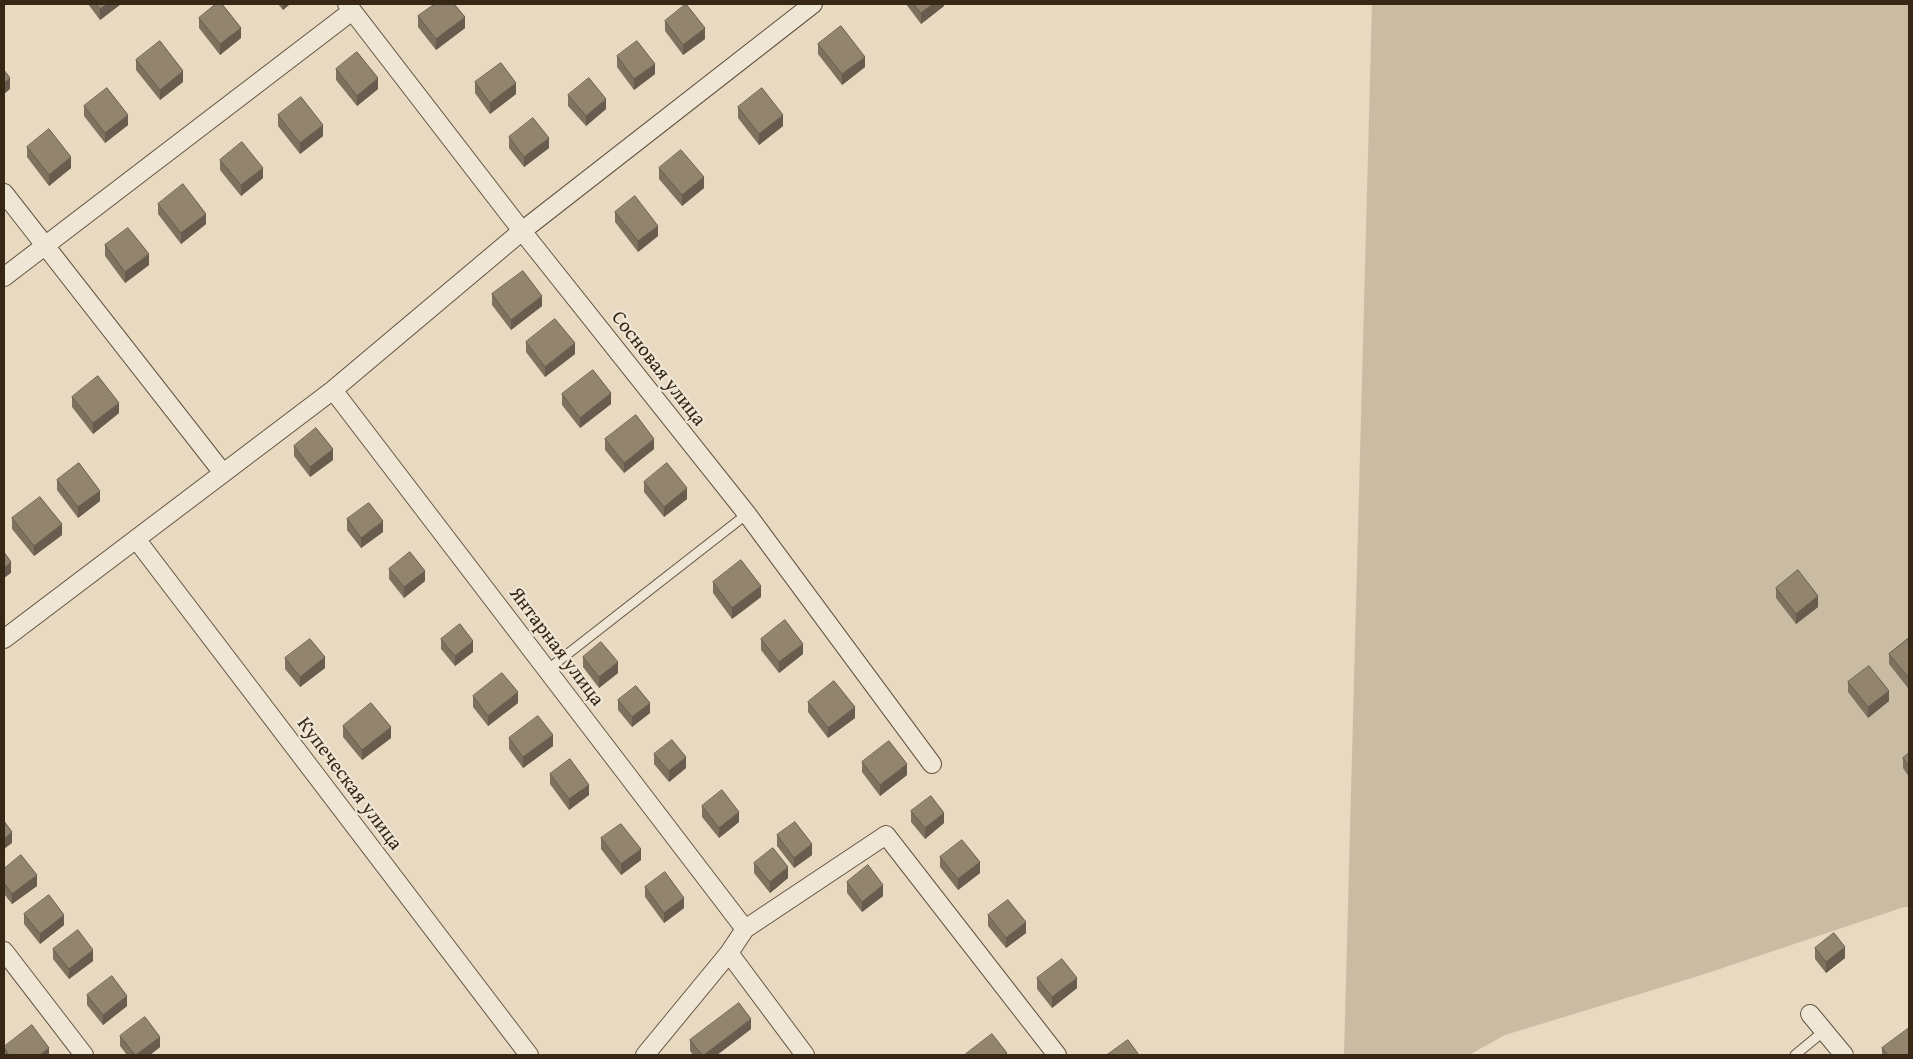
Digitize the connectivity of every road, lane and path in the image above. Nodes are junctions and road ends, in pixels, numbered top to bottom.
1 (814, 4) edge
2 (350, 7) edge
3 (4, 193) edge
4 (522, 231) junction
5 (45, 246) junction
6 (4, 277) edge
7 (333, 390) junction
8 (223, 473) junction
9 (747, 514) junction
10 (136, 540) junction
11 (4, 639) edge
12 (547, 670) junction
13 (932, 764) dead end
14 (745, 929) junction
15 (4, 951) edge
16 (730, 953) junction
17 (1810, 1014) dead end
18 (1824, 1032) junction
19 (84, 1055) edge
20 (529, 1055) edge
21 (645, 1055) edge
22 (805, 1055) edge
23 (1057, 1055) edge
24 (1795, 1055) edge
25 (1844, 1055) edge

1 - 4 street
2 - 4 street, Сосновая улица
2 - 5 street
3 - 5 street
4 - 7 street
4 - 9 street, Сосновая улица
5 - 6 street
5 - 8 street
7 - 8 street
7 - 12 street, Янтарная улица
8 - 10 street
9 - 12 lane
9 - 13 street, Сосновая улица
10 - 11 street
10 - 20 street, Купеческая улица
12 - 14 street, Янтарная улица
14 - 16 street
14 - 23 street
15 - 19 street
16 - 21 street
16 - 22 street
17 - 18 street
18 - 24 lane
18 - 25 street

